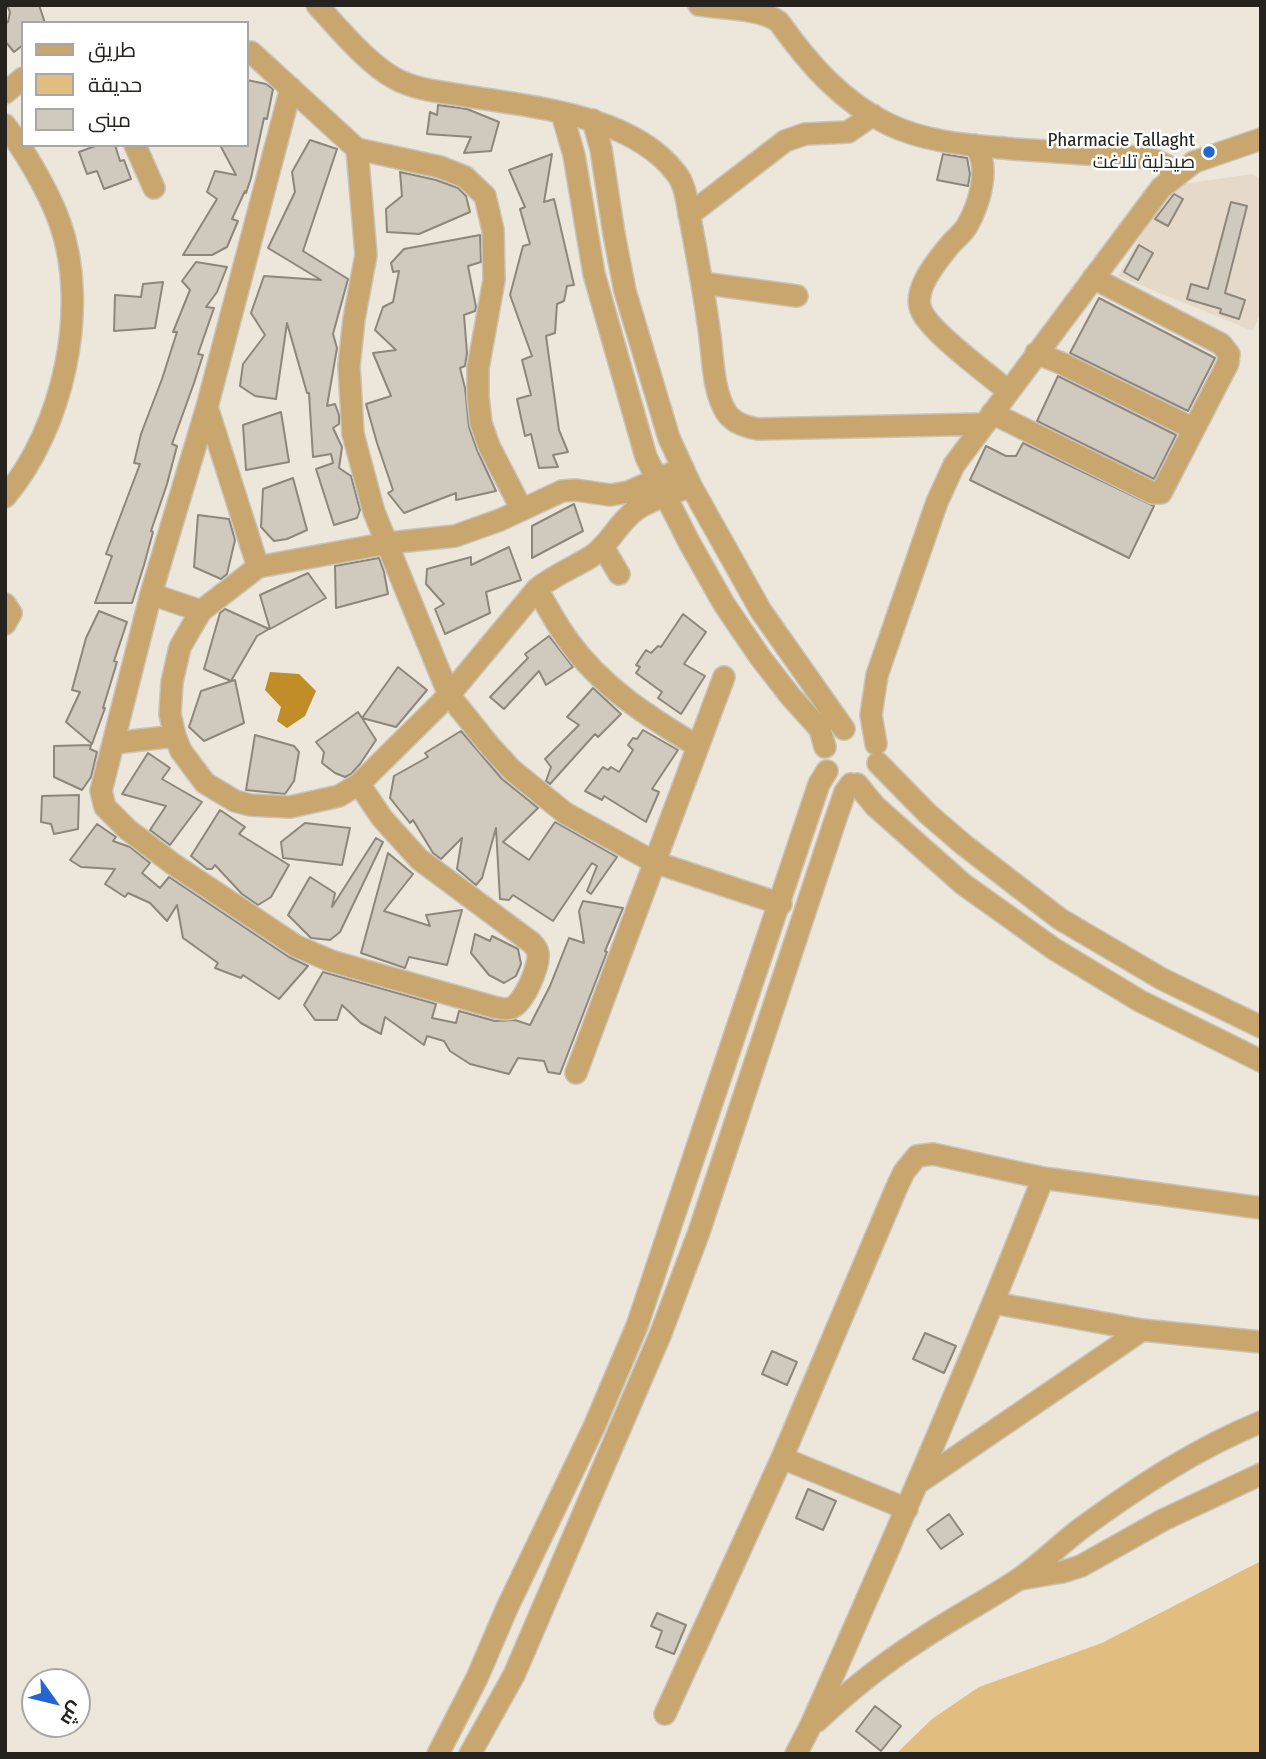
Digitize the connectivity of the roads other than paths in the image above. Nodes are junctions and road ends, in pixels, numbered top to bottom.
1 (317, 5) edge
2 (699, 5) edge
3 (724, 7) edge
4 (251, 52) dead end
5 (21, 80) edge
6 (291, 88) junction
7 (5, 93) edge
8 (562, 114) junction
9 (873, 115) junction
10 (593, 120) junction
11 (5, 125) edge
12 (1261, 139) edge
13 (974, 145) junction
14 (136, 147) edge
15 (356, 149) junction
16 (1179, 172) junction
17 (154, 188) dead end
18 (689, 215) junction
19 (1093, 278) junction
20 (702, 283) junction
21 (797, 296) dead end
22 (1036, 353) junction
23 (1008, 391) junction
24 (207, 407) junction
25 (989, 419) junction
26 (1194, 429) junction
27 (687, 477) junction
28 (661, 488) junction
29 (610, 495) junction
30 (5, 497) edge
31 (522, 508) junction
32 (624, 521) junction
33 (388, 544) junction
34 (603, 547) junction
35 (258, 567) junction
36 (619, 574) dead end
37 (537, 589) junction
38 (151, 594) junction
39 (5, 604) edge
40 (201, 611) junction
41 (5, 624) edge
42 (877, 675) junction
43 (724, 677) dead end
44 (449, 695) junction
45 (846, 729) junction
46 (175, 736) junction
47 (115, 743) junction
48 (696, 747) junction
49 (825, 747) junction
50 (877, 753) junction
51 (827, 771) junction
52 (359, 784) junction
53 (854, 784) junction
54 (654, 862) junction
55 (780, 904) junction
56 (1261, 1027) edge
57 (1261, 1060) edge
58 (576, 1073) dead end
59 (1043, 1178) junction
60 (1261, 1208) edge
61 (994, 1303) junction
62 (1142, 1330) junction
63 (1261, 1342) edge
64 (1261, 1422) edge
65 (782, 1458) junction
66 (1261, 1474) edge
67 (917, 1484) junction
68 (907, 1509) junction
69 (1017, 1580) junction
70 (665, 1714) dead end
71 (811, 1725) junction
72 (438, 1754) edge
73 (470, 1754) edge
74 (796, 1754) edge

1 - 8 street
2 - 3 street
3 - 9 street
4 - 6 street
5 - 7 street
6 - 15 street
6 - 24 street
8 - 10 street
8 - 28 street
9 - 13 street
9 - 18 street
10 - 18 street
10 - 27 street
11 - 30 street
12 - 16 street
13 - 16 street
13 - 23 street
14 - 17 street
15 - 31 street
15 - 33 street
16 - 19 street
18 - 20 street
19 - 22 street
19 - 26 street
20 - 21 street
20 - 25 street
22 - 23 street
22 - 26 street
23 - 25 street
24 - 35 street
24 - 38 street
25 - 26 street
25 - 42 street
27 - 28 street
27 - 45 street
28 - 29 street
28 - 32 street
28 - 49 street
29 - 31 street
29 - 32 street
31 - 33 street
32 - 34 street
33 - 35 street
33 - 44 street
34 - 36 street
34 - 37 street
35 - 40 street
37 - 44 street
37 - 48 street
38 - 40 street
38 - 47 street
39 - 41 street
40 - 46 street
42 - 45 street
42 - 50 street
43 - 48 street
44 - 52 street
44 - 54 street
45 - 49 street
45 - 50 street
46 - 47 street
46 - 52 street
47 - 52 street
48 - 54 street
49 - 51 street
50 - 53 street
50 - 56 street
51 - 53 street
51 - 55 street
53 - 57 street
53 - 73 street
54 - 55 street
54 - 58 street
55 - 72 street
59 - 60 street
59 - 61 street
59 - 65 street
61 - 62 street
61 - 67 street
62 - 63 street
62 - 67 street
64 - 69 street
65 - 68 street
65 - 70 street
66 - 69 street
67 - 68 street
68 - 71 street
69 - 71 street
71 - 74 street

